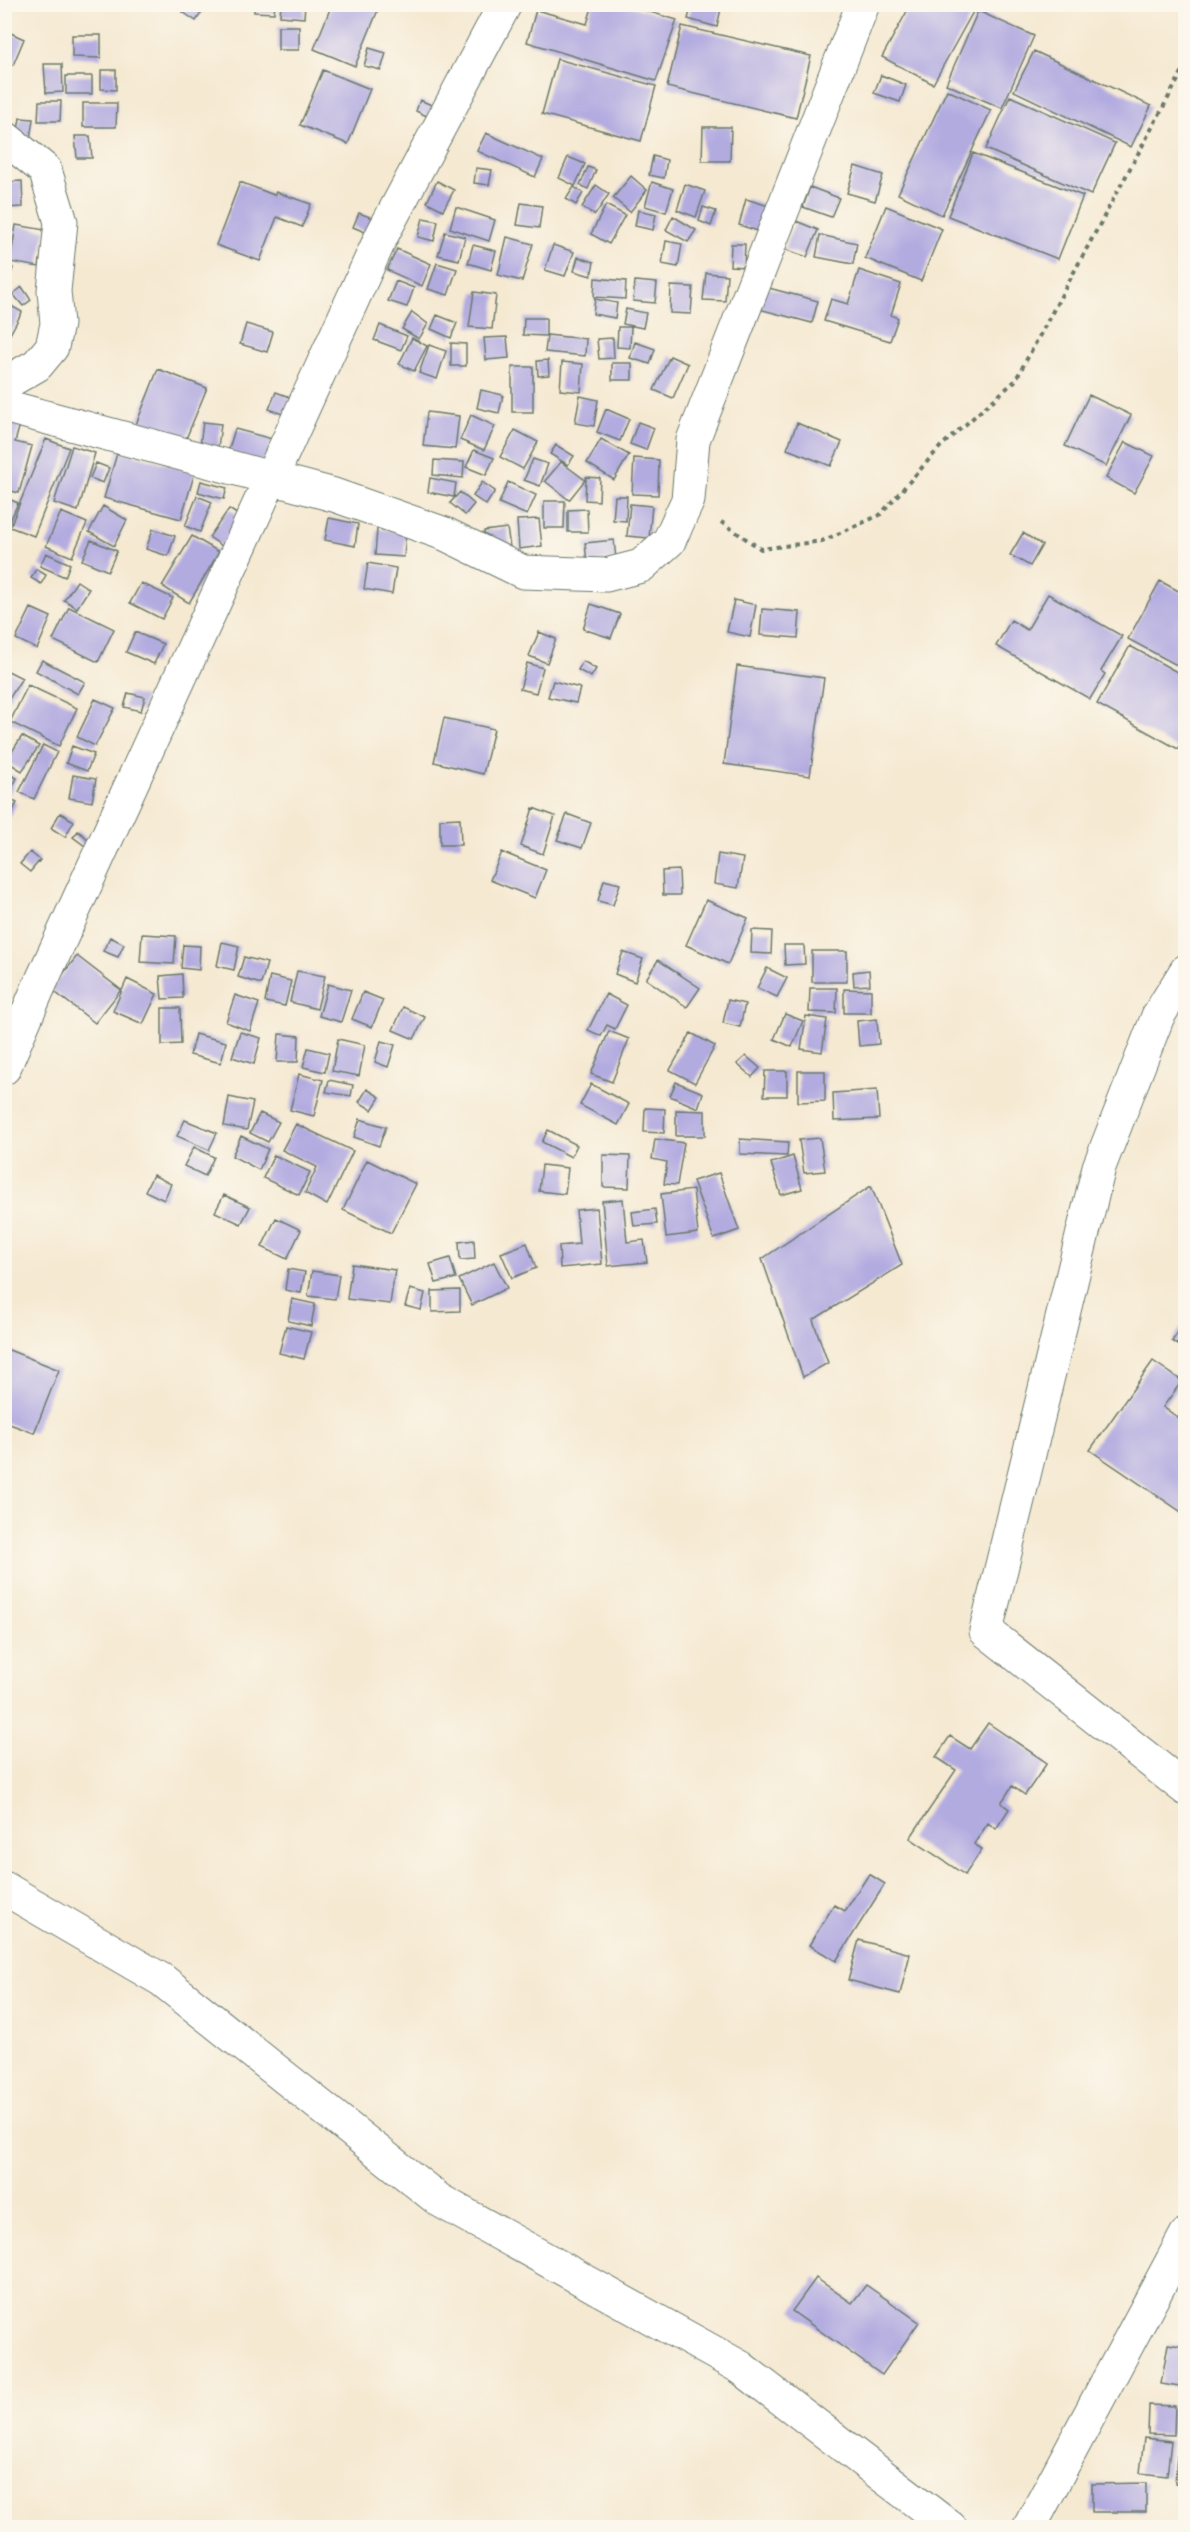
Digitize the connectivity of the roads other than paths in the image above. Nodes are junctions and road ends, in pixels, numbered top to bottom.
1 (505, 4) edge
2 (863, 4) edge
3 (4, 137) edge
4 (4, 384) edge
5 (4, 406) edge
6 (270, 476) junction
7 (1185, 971) edge
8 (4, 1068) edge
9 (1185, 1789) edge
10 (4, 1888) edge
11 (1185, 2235) edge
12 (951, 2528) edge
13 (1029, 2528) edge

1 - 6 street
2 - 6 street
3 - 4 street
5 - 6 street
6 - 8 street
7 - 9 street
10 - 12 street
11 - 13 street

